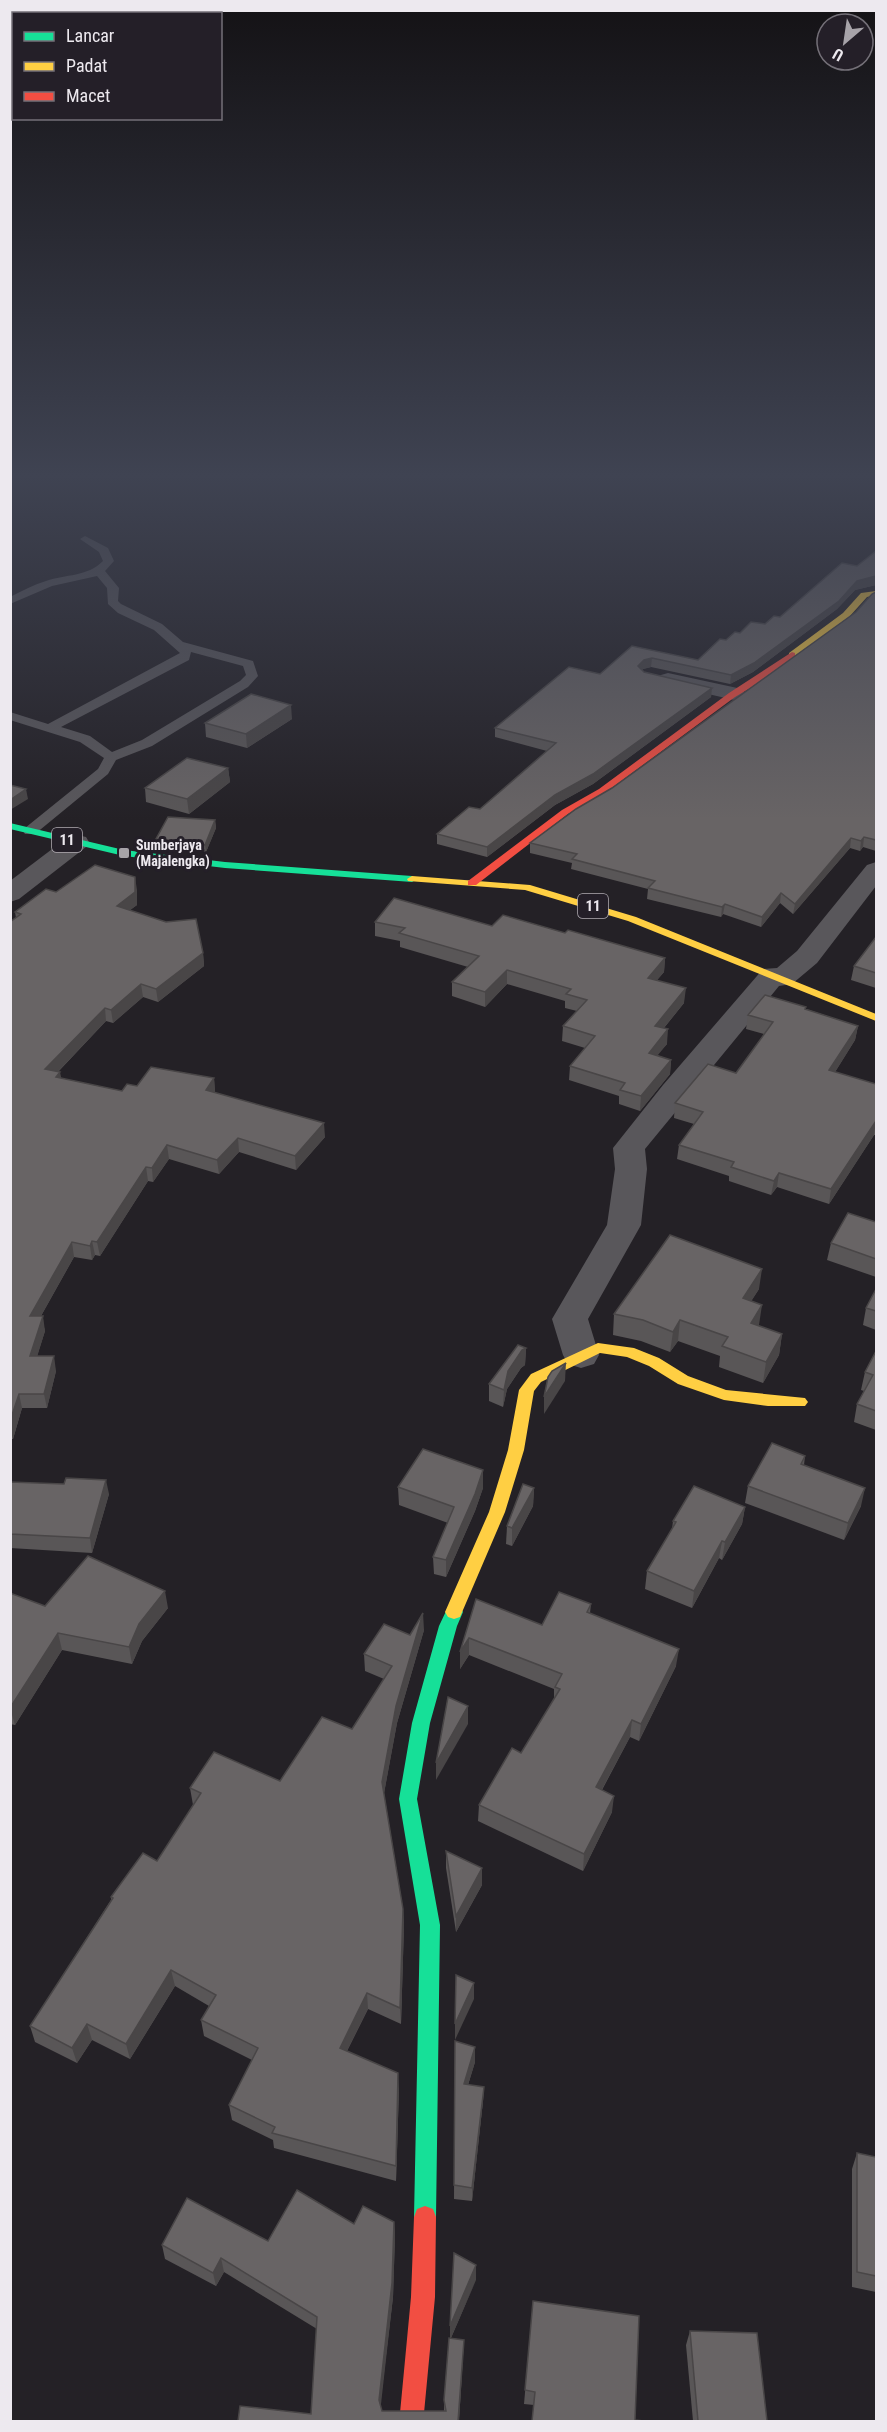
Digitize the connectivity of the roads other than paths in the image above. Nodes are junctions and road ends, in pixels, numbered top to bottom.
1 (29, 592) edge
2 (113, 592) edge
3 (874, 592) edge
4 (10, 601) edge
5 (179, 645) junction
6 (651, 675) edge
7 (734, 694) junction
8 (10, 699) edge
9 (10, 716) edge
10 (26, 720) junction
11 (50, 728) junction
12 (111, 757) junction
13 (10, 826) edge
14 (30, 831) junction
15 (77, 842) junction
16 (876, 870) edge
17 (472, 883) junction
18 (10, 894) edge
19 (777, 976) junction
20 (876, 1018) edge
21 (581, 1355) junction
22 (800, 1402) dead end
23 (414, 2421) edge

1 - 4 lane
2 - 5 lane
3 - 7 main road
5 - 11 lane
5 - 12 lane
6 - 7 street
7 - 17 main road
8 - 10 lane
9 - 10 lane
10 - 11 lane
11 - 12 lane
12 - 14 lane
13 - 14 main road, 11
14 - 15 main road, 11
15 - 17 main road, 11
15 - 18 street
16 - 19 street
17 - 19 main road, 11
19 - 20 main road, 11
19 - 21 street
21 - 22 main road
21 - 23 main road

